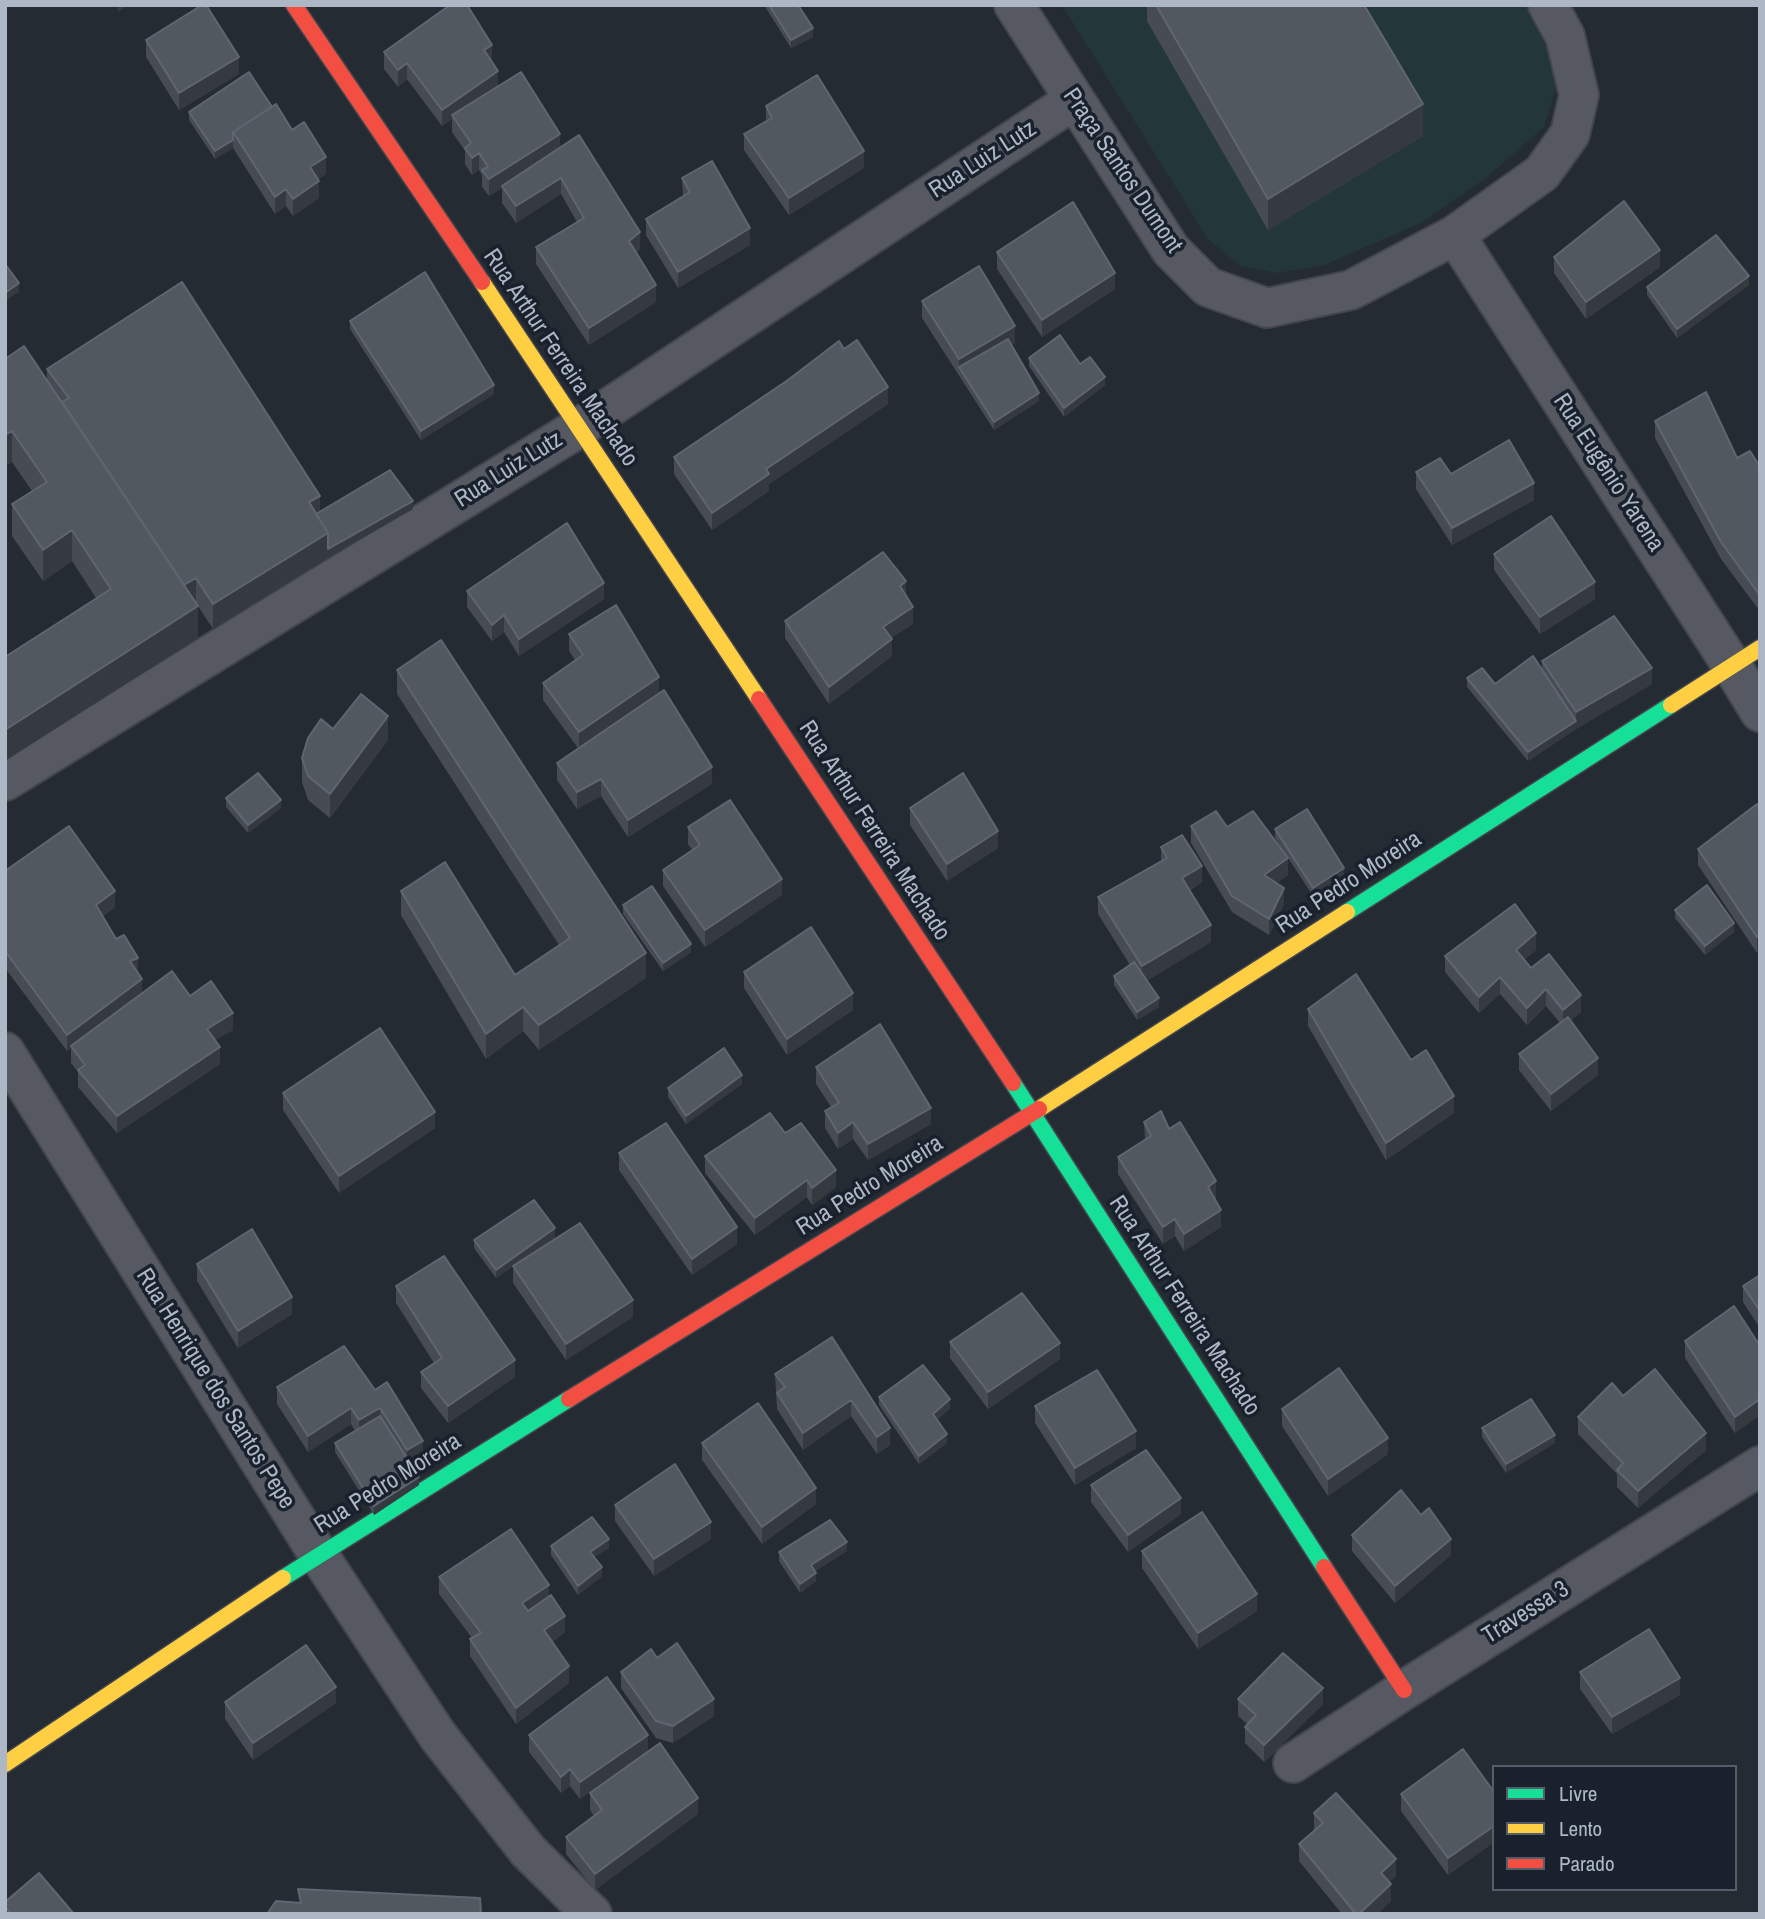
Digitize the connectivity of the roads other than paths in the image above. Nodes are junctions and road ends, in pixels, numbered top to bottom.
1 (294, 5) edge
2 (1014, 5) edge
3 (1548, 5) edge
4 (1074, 100) junction
5 (1455, 235) junction
6 (580, 426) junction
7 (1746, 657) edge
8 (1760, 712) edge
9 (5, 781) edge
10 (5, 1052) edge
11 (1032, 1113) junction
12 (1760, 1466) edge
13 (318, 1554) junction
14 (1404, 1690) junction
15 (1293, 1763) dead end
16 (5, 1764) edge
17 (592, 1914) edge

1 - 6 street, Rua Arthur Ferreira Machado
2 - 4 street, Praça Santos Dumont
3 - 5 street, Praça Santos Dumont
4 - 5 street, Praça Santos Dumont
4 - 6 street, Rua Luiz Lutz
5 - 7 street, Rua Eugênio Yarena
6 - 9 street, Rua Luiz Lutz
6 - 11 street, Rua Arthur Ferreira Machado
7 - 8 street, Rua Eugênio Yarena
7 - 11 street, Rua Pedro Moreira
10 - 13 street, Rua Henrique dos Santos Pepe
11 - 13 street, Rua Pedro Moreira
11 - 14 street, Rua Arthur Ferreira Machado
12 - 14 street, Travessa 3
13 - 16 street, Rua Pedro Moreira
13 - 17 street, Rua Henrique dos Santos Pepe
14 - 15 street, Travessa 3

